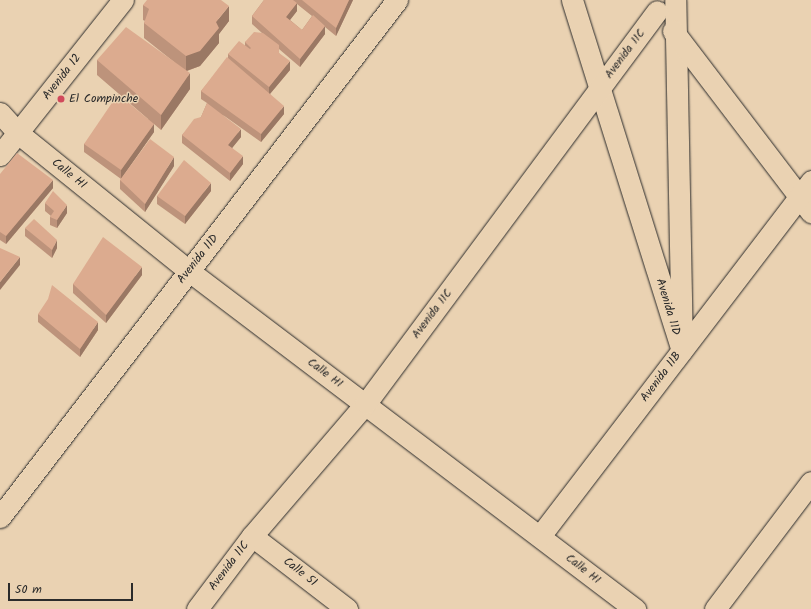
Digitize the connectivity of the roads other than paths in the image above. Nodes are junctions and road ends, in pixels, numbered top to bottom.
1 (123, 0) edge
2 (397, 0) edge
3 (572, 0) edge
4 (674, 0) edge
5 (653, 5) edge
6 (0, 113) edge
7 (18, 133) junction
8 (0, 155) edge
9 (807, 196) edge
10 (189, 271) junction
11 (682, 350) junction
12 (366, 403) junction
13 (811, 482) edge
14 (0, 517) edge
15 (252, 536) junction
16 (540, 536) junction
17 (197, 609) edge
18 (347, 609) edge
19 (635, 609) edge
20 (715, 609) edge

1 - 7 street, Avenida 12
2 - 10 street, Avenida 11D
3 - 11 street, Avenida 11D
4 - 11 street, Avenida 11D
5 - 9 street
5 - 12 street, Avenida 11C
6 - 7 street, Calle HI
7 - 8 street, Avenida 12
7 - 10 street, Calle HI
9 - 11 street, Avenida 11B
10 - 12 street, Calle HI
10 - 14 street, Avenida 11D
11 - 16 street, Avenida 11B
12 - 15 street, Avenida 11C
12 - 16 street, Calle HI
13 - 20 street
15 - 17 street, Avenida 11C
15 - 18 street, Calle 51
16 - 19 street, Calle HI

